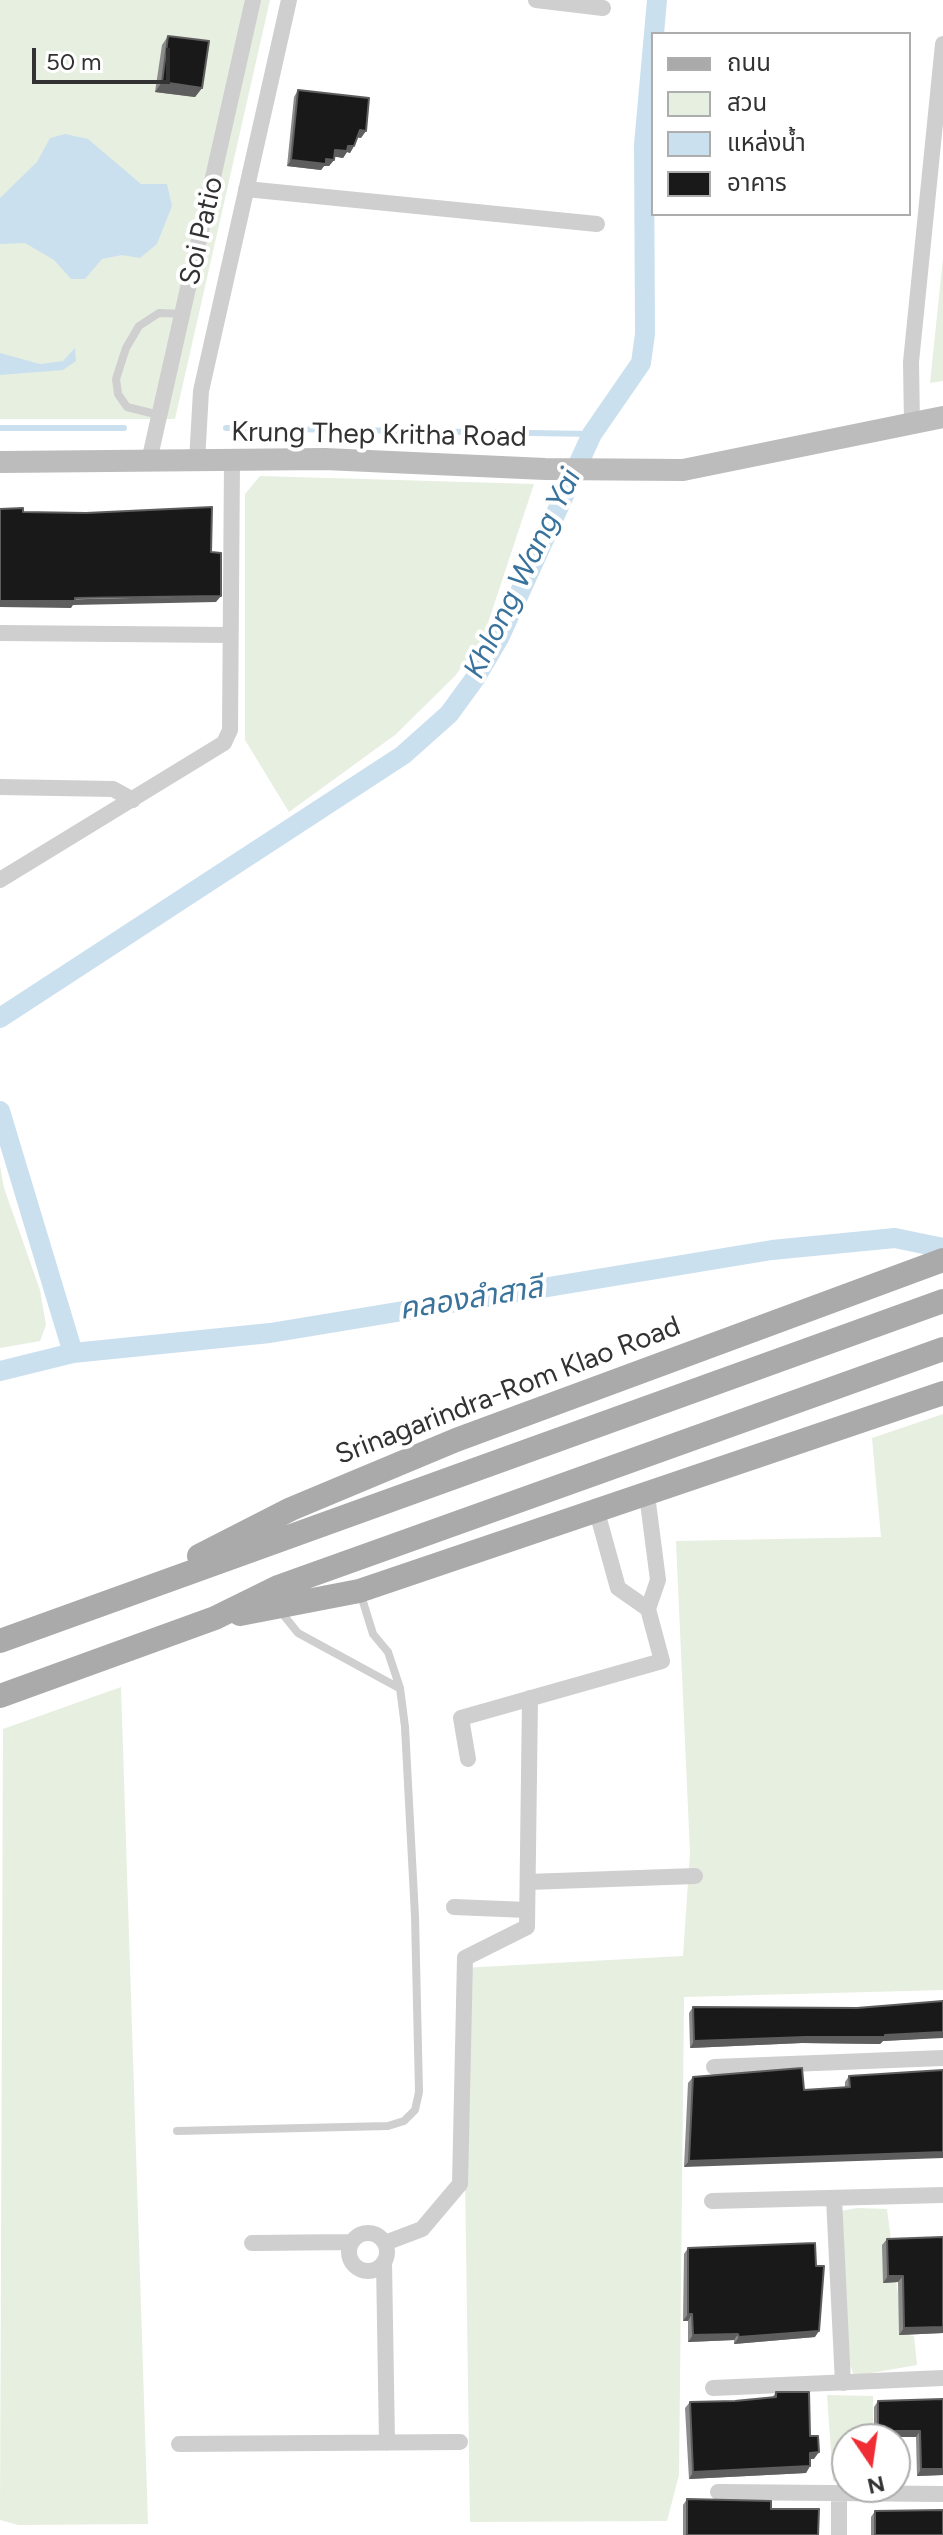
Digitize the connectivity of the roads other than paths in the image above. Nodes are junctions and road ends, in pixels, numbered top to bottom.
1 (253, 0) edge
2 (289, 0) edge
3 (536, 0) edge
4 (603, 8) dead end
5 (943, 44) edge
6 (246, 189) junction
7 (597, 224) dead end
8 (183, 314) junction
9 (160, 416) junction
10 (943, 417) edge
11 (912, 424) junction
12 (149, 461) junction
13 (197, 461) junction
14 (232, 461) junction
15 (0, 462) edge
16 (0, 633) edge
17 (230, 635) junction
18 (0, 787) edge
19 (133, 800) junction
20 (0, 880) edge
21 (943, 1260) edge
22 (943, 1301) edge
23 (943, 1349) edge
24 (943, 1393) edge
25 (647, 1495) junction
26 (597, 1512) junction
27 (359, 1591) junction
28 (105, 1604) junction
29 (278, 1608) junction
30 (648, 1609) junction
31 (215, 1618) junction
32 (0, 1641) edge
33 (400, 1688) junction
34 (0, 1696) edge
35 (530, 1698) junction
36 (468, 1759) dead end
37 (695, 1876) dead end
38 (528, 1882) junction
39 (454, 1907) dead end
40 (527, 1910) junction
41 (943, 2058) edge
42 (714, 2067) dead end
43 (177, 2131) dead end
44 (943, 2195) edge
45 (834, 2198) junction
46 (712, 2201) dead end
47 (352, 2242) junction
48 (252, 2243) dead end
49 (385, 2243) junction
50 (384, 2262) junction
51 (943, 2378) edge
52 (843, 2383) junction
53 (713, 2388) dead end
54 (460, 2442) dead end
55 (387, 2443) junction
56 (179, 2444) dead end
57 (718, 2492) dead end
58 (831, 2493) edge
59 (911, 2494) edge
60 (943, 2494) edge
61 (839, 2503) edge
62 (839, 2535) edge

1 - 8 street, Soi Patio
2 - 6 street
3 - 4 street
5 - 11 street
6 - 7 street
6 - 13 street
8 - 9 street, Soi Patio
8 - 9 lane
9 - 12 street, Soi Patio
10 - 11 main road, Krung Thep Kritha Road
11 - 14 main road, Krung Thep Kritha Road
12 - 13 main road, Krung Thep Kritha Road
12 - 15 main road, Krung Thep Kritha Road
13 - 14 main road, Krung Thep Kritha Road
14 - 17 street
16 - 17 street
17 - 19 street
18 - 19 street
19 - 20 street
21 - 28 main road, Srinagarindra-Rom Klao Road
22 - 28 main road, Srinagarindra-Rom Klao Road
23 - 31 main road
24 - 25 main road
25 - 26 main road
25 - 30 street
26 - 27 main road
26 - 30 street
27 - 29 main road
27 - 33 lane
28 - 32 main road, Srinagarindra-Rom Klao Road
29 - 31 main road
29 - 33 lane
30 - 35 street
31 - 34 main road
33 - 43 lane
35 - 36 street
35 - 38 street
37 - 38 street
38 - 40 street
39 - 40 street
40 - 49 street
41 - 42 street
44 - 45 street
45 - 46 street
45 - 52 street
47 - 48 street
47 - 49 street
47 - 50 street
49 - 50 street
50 - 55 street
51 - 52 street
52 - 53 street
54 - 55 street
55 - 56 street
57 - 58 street
59 - 60 street
61 - 62 street

